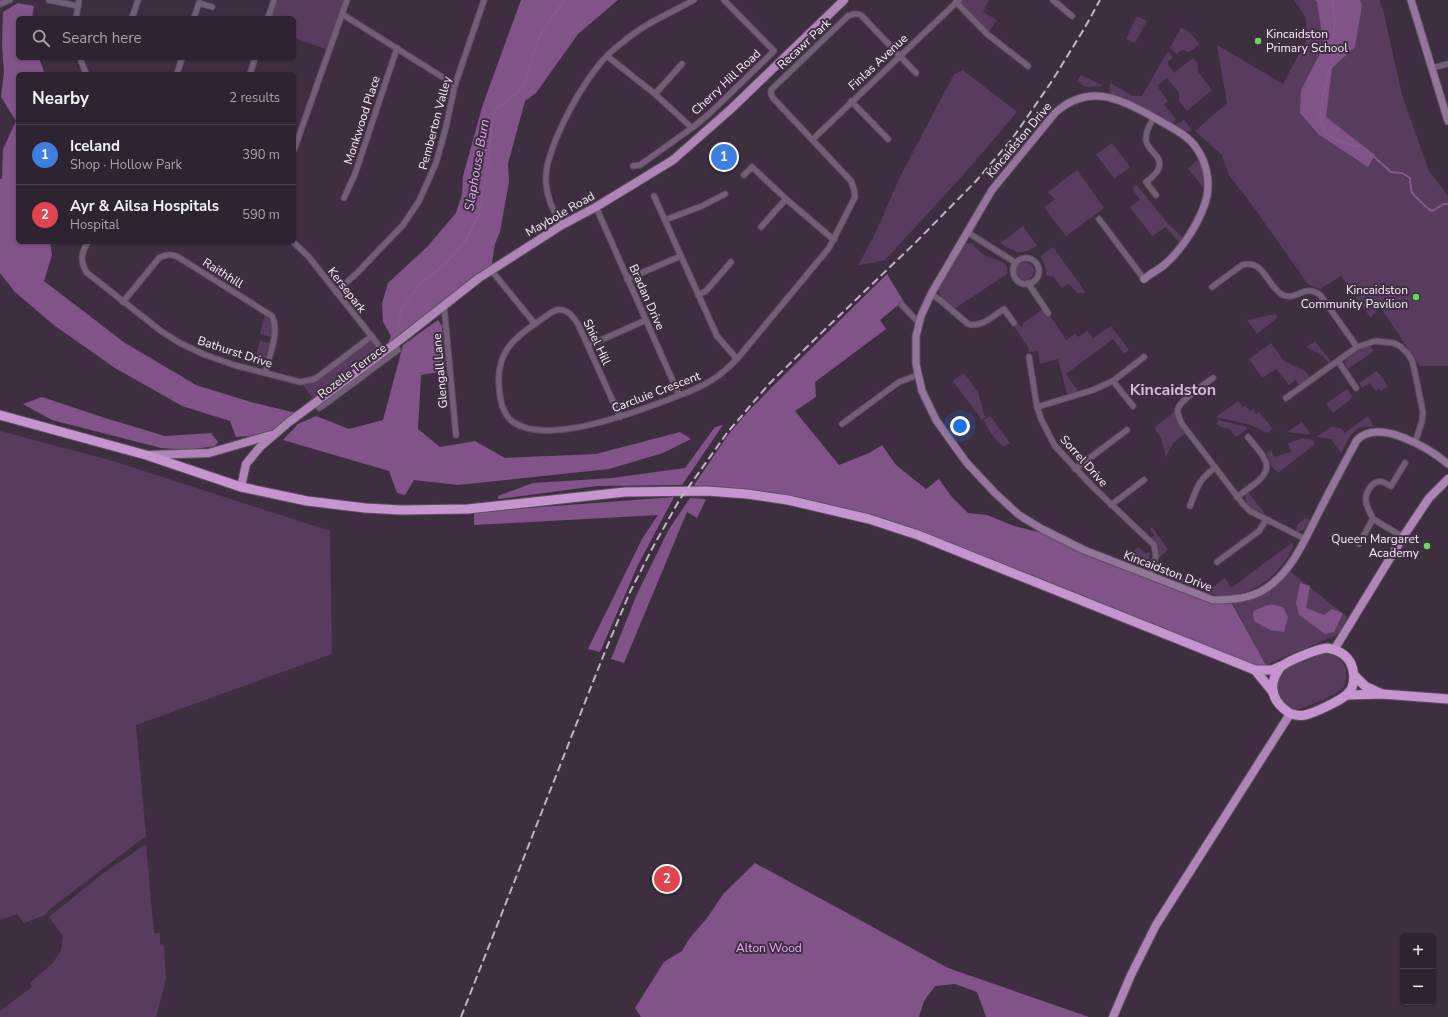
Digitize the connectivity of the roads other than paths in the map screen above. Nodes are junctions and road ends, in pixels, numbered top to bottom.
1 (10, 0) edge
2 (49, 0) edge
3 (138, 0) edge
4 (274, 0) edge
5 (347, 0) edge
6 (484, 0) edge
7 (694, 0) edge
8 (724, 0) edge
9 (1053, 0) edge
10 (1411, 0) edge
11 (842, 1) edge
12 (958, 1) edge
13 (79, 3) edge
14 (0, 4) edge
15 (212, 7) dead end
16 (342, 14) junction
17 (76, 16) edge
18 (133, 16) edge
19 (194, 16) edge
20 (269, 16) edge
21 (1072, 16) dead end
22 (396, 48) junction
23 (607, 56) junction
24 (900, 56) junction
25 (81, 60) edge
26 (181, 60) edge
27 (254, 60) edge
28 (682, 64) dead end
29 (1448, 64) edge
30 (1028, 66) dead end
31 (1432, 68) junction
32 (85, 72) edge
33 (178, 72) edge
34 (251, 72) edge
35 (916, 73) dead end
36 (455, 85) junction
37 (655, 94) junction
38 (851, 101) junction
39 (1154, 118) junction
40 (1448, 121) edge
41 (692, 128) junction
42 (888, 139) dead end
43 (813, 140) junction
44 (296, 144) edge
45 (633, 166) dead end
46 (744, 175) dead end
47 (725, 194) dead end
48 (654, 196) dead end
49 (1156, 196) dead end
50 (344, 198) dead end
51 (786, 199) junction
52 (596, 207) junction
53 (1098, 219) dead end
54 (665, 220) junction
55 (562, 226) junction
56 (761, 227) dead end
57 (967, 232) junction
58 (834, 240) junction
59 (87, 244) edge
60 (295, 244) edge
61 (681, 256) junction
62 (731, 262) dead end
63 (1016, 263) junction
64 (491, 270) junction
65 (628, 279) junction
66 (1144, 279) joint
67 (1028, 283) junction
68 (1212, 287) dead end
69 (336, 292) junction
70 (931, 294) junction
71 (698, 295) junction
72 (123, 302) junction
73 (444, 305) junction
74 (902, 305) dead end
75 (1048, 313) dead end
76 (646, 320) junction
77 (919, 323) junction
78 (1014, 323) dead end
79 (535, 324) junction
80 (372, 336) junction
81 (394, 344) junction
82 (588, 346) junction
83 (1357, 347) junction
84 (384, 352) junction
85 (1029, 357) dead end
86 (1144, 357) dead end
87 (737, 359) junction
88 (1338, 361) junction
89 (265, 373) junction
90 (918, 375) junction
91 (1213, 378) dead end
92 (1113, 381) junction
93 (1356, 388) dead end
94 (679, 395) junction
95 (1286, 398) dead end
96 (316, 402) junction
97 (1133, 406) dead end
98 (1037, 407) junction
99 (0, 415) edge
100 (620, 417) junction
101 (842, 424) dead end
102 (1127, 430) dead end
103 (275, 434) junction
104 (456, 435) dead end
105 (1248, 437) dead end
106 (1415, 443) junction
107 (146, 455) junction
108 (1405, 463) dead end
109 (1448, 464) edge
110 (1215, 468) junction
111 (1074, 469) junction
112 (1448, 478) edge
113 (1144, 480) dead end
114 (241, 487) junction
115 (1237, 497) junction
116 (1111, 505) junction
117 (1190, 506) dead end
118 (1373, 519) junction
119 (1266, 520) junction
120 (1403, 537) junction
121 (1305, 539) junction
122 (1359, 544) dead end
123 (1217, 562) dead end
124 (1150, 576) junction
125 (1334, 650) junction
126 (1281, 666) junction
127 (1254, 670) junction
128 (1354, 675) junction
129 (1272, 691) junction
130 (1382, 694) junction
131 (1348, 695) junction
132 (1448, 699) edge
133 (1290, 714) junction
134 (1113, 1017) edge

1 - 14 street
2 - 13 street
3 - 18 street
4 - 20 street
5 - 16 street
6 - 36 street, Pemberton Valley
7 - 23 street
8 - 41 street, Cherry Hill Road
9 - 21 street
10 - 31 street
11 - 52 main road, Maybole Road
12 - 24 street, Finlas Avenue
12 - 30 street
13 - 17 street
15 - 19 street
16 - 22 street
16 - 44 street
22 - 36 street
22 - 50 street, Monkwood Place
23 - 37 street
23 - 55 street
24 - 35 street, Recawr Park
24 - 38 street, Finlas Avenue
24 - 43 street, Recawr Park
25 - 32 street
26 - 33 street
27 - 34 street
28 - 37 street
29 - 31 street
31 - 40 street
36 - 69 street, Pemberton Valley
37 - 41 street
38 - 42 street
38 - 43 street, Finlas Avenue
39 - 49 street
39 - 57 street, Kincaidston Drive
39 - 66 street, Kincaidston Drive
41 - 45 street, Cherry Hill Road
43 - 58 street, Carcluie Crescent
46 - 51 street
47 - 54 street
48 - 54 street
51 - 56 street
51 - 58 street
52 - 55 main road, Maybole Road
52 - 65 street, Bradan Drive
53 - 66 street, Kincaidston Drive
54 - 61 street
55 - 64 main road, Maybole Road
57 - 63 street
57 - 70 street, Kincaidston Drive
58 - 87 street, Carcluie Crescent
59 - 72 street, Bathurst Drive
60 - 69 street, Kersepark
61 - 65 street
61 - 71 street
62 - 71 street
63 - 67 street
63 - 67 street
64 - 73 main road, Maybole Road
64 - 79 street
65 - 76 street, Bradan Drive
67 - 75 street
68 - 83 street
69 - 80 street, Kersepark
70 - 77 street, Kincaidston Drive
70 - 78 street
71 - 87 street
72 - 89 street, Bathurst Drive
72 - 89 street, Raithhill
73 - 81 main road, Maybole Road
73 - 104 street, Glengall Lane
74 - 77 street
76 - 82 street
76 - 94 street, Bradan Drive
77 - 90 street, Kincaidston Drive
79 - 82 street, Shiel Hill
79 - 100 street, Carcluie Crescent
80 - 84 street, Kersepark
80 - 89 street, Bathurst Drive
81 - 84 main road, Maybole Road
81 - 96 street, Rozelle Terrace
82 - 100 street, Shiel Hill
83 - 88 street
83 - 106 street
84 - 96 main road, Maybole Road
85 - 98 street, Sorrel Drive
86 - 92 street
87 - 94 street, Carcluie Crescent
88 - 93 street
88 - 95 street
90 - 101 street
90 - 124 street, Kincaidston Drive
91 - 110 street
92 - 97 street
92 - 98 street
94 - 100 street, Carcluie Crescent
96 - 103 main road, Maybole Road
98 - 111 street, Sorrel Drive
99 - 107 highway
102 - 111 street
103 - 107 main road, Maybole Road
103 - 114 main road, Maybole Road
105 - 115 street
106 - 109 street, Kincaidston Drive
106 - 121 street, Kincaidston Drive
107 - 114 highway
108 - 118 street
110 - 115 street
110 - 117 street
111 - 116 street, Sorrel Drive
112 - 120 main road
113 - 116 street
114 - 127 highway
115 - 119 street
116 - 124 street, Sorrel Drive
118 - 120 street
118 - 122 street
119 - 121 street
119 - 123 street
120 - 125 main road
121 - 124 street, Kincaidston Drive
125 - 126 highway
125 - 128 highway
126 - 127 highway
126 - 129 highway
127 - 129 highway
128 - 130 highway
128 - 131 highway
129 - 133 highway
130 - 131 highway
130 - 132 highway
131 - 133 highway
133 - 134 main road

